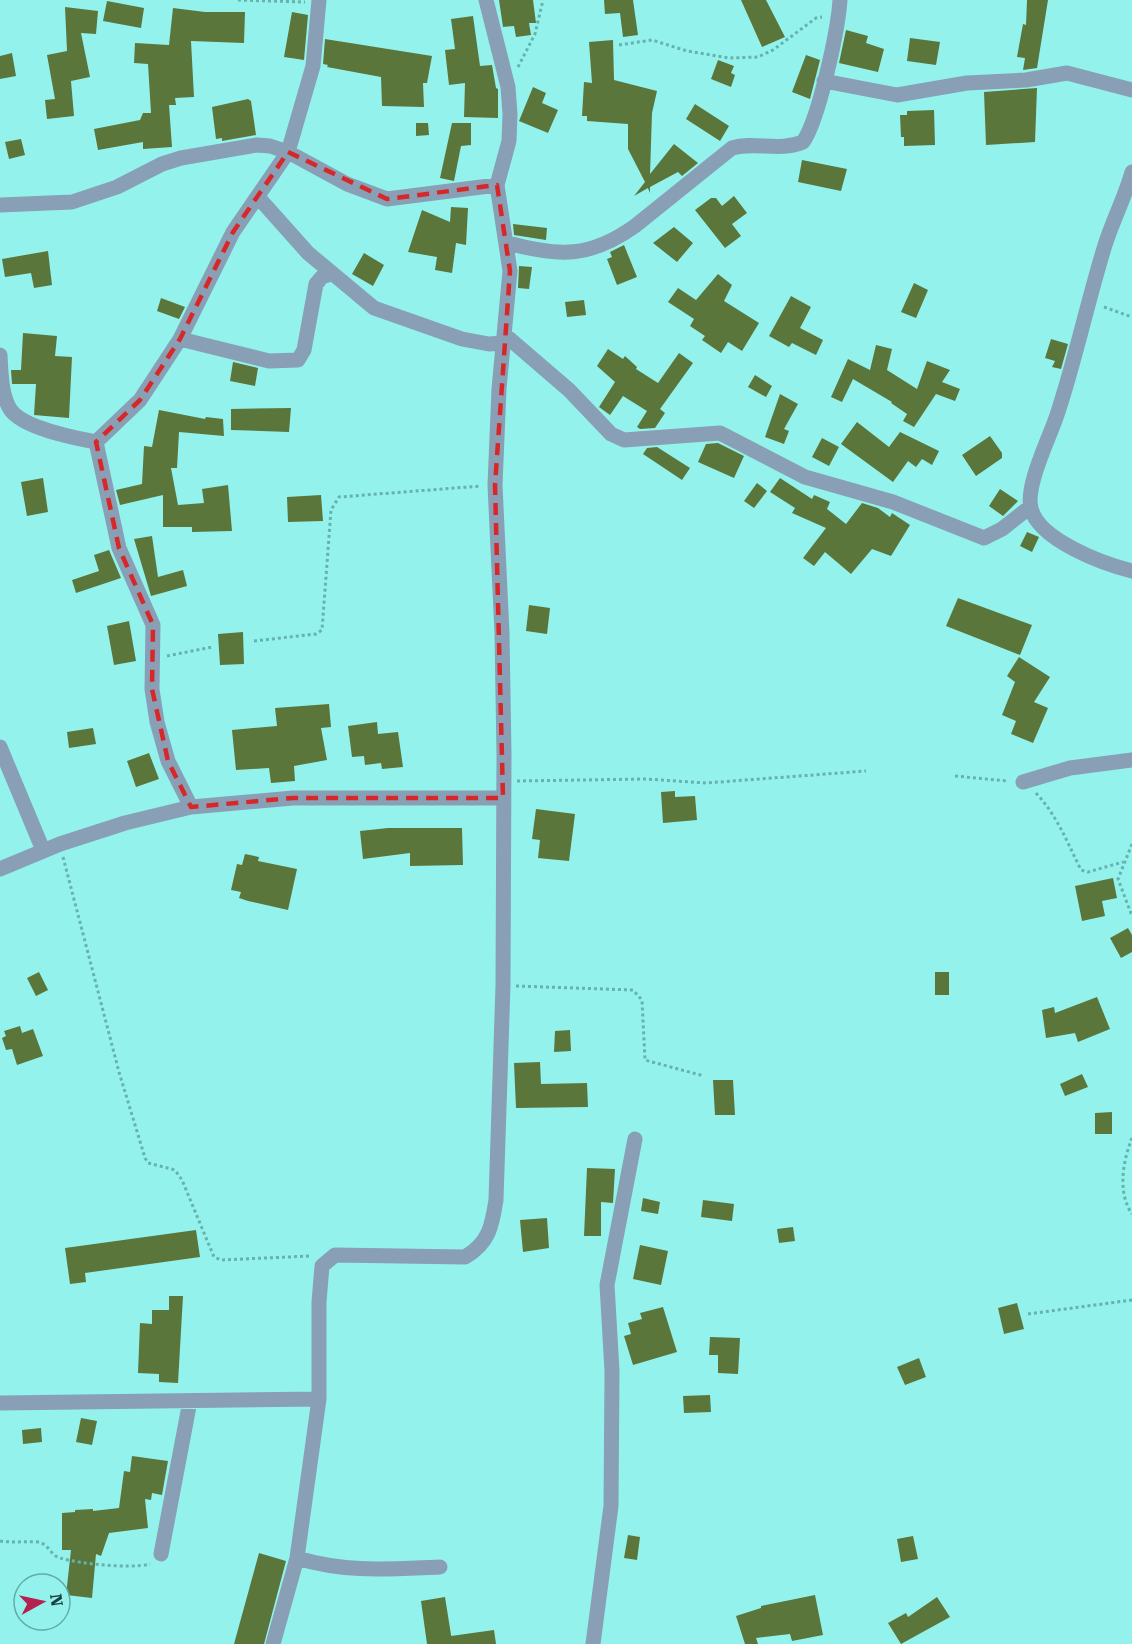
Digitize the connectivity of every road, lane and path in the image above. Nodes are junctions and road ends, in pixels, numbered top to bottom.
1 (238, 0) edge
2 (486, 0) edge
3 (543, 0) edge
4 (840, 0) edge
5 (319, 1) edge
6 (839, 19) junction
7 (619, 45) dead end
8 (824, 81) junction
9 (508, 87) junction
10 (1132, 90) edge
11 (288, 152) junction
12 (1132, 172) edge
13 (497, 185) junction
14 (258, 196) junction
15 (0, 205) edge
16 (508, 243) junction
17 (331, 274) junction
18 (1088, 302) junction
19 (1132, 317) edge
20 (180, 339) junction
21 (504, 339) junction
22 (0, 355) edge
23 (96, 442) junction
24 (495, 485) junction
25 (1030, 507) junction
26 (1132, 571) edge
27 (254, 641) dead end
28 (212, 647) dead end
29 (153, 658) junction
30 (0, 747) edge
31 (1132, 760) edge
32 (866, 771) dead end
33 (955, 776) dead end
34 (503, 782) junction
35 (1023, 782) junction
36 (503, 798) junction
37 (191, 807) junction
38 (60, 844) junction
39 (1132, 844) edge
40 (43, 850) junction
41 (1123, 862) junction
42 (0, 869) edge
43 (1132, 916) edge
44 (503, 985) junction
45 (704, 1076) dead end
46 (1132, 1138) edge
47 (634, 1139) dead end
48 (1132, 1214) edge
49 (335, 1255) junction
50 (1132, 1300) edge
51 (1028, 1314) dead end
52 (319, 1399) junction
53 (190, 1401) junction
54 (0, 1403) edge
55 (0, 1541) edge
56 (161, 1554) joint
57 (297, 1558) junction
58 (440, 1567) dead end
59 (273, 1644) edge
60 (593, 1644) edge

1 - 5 path
2 - 9 street
3 - 9 path
4 - 6 street
5 - 11 street
6 - 7 path
6 - 8 street
8 - 10 street
8 - 16 street
9 - 13 street
11 - 13 street
11 - 14 street
11 - 15 street
12 - 18 street
13 - 16 street
14 - 17 street
14 - 20 street
16 - 21 street
17 - 20 street
17 - 21 street
18 - 19 path
18 - 25 street
20 - 23 street
21 - 24 street
21 - 25 street
22 - 23 street
23 - 29 street
24 - 27 path
24 - 34 street
25 - 26 street
28 - 29 path
29 - 37 street
30 - 40 street
31 - 35 street
32 - 34 path
33 - 35 path
34 - 36 street
35 - 41 path
36 - 37 street
36 - 44 street
37 - 38 street
38 - 40 street
38 - 49 path
39 - 41 path
40 - 42 street
41 - 43 path
44 - 45 path
44 - 49 street
46 - 48 path
47 - 60 street
49 - 52 street
50 - 51 path
52 - 53 street
52 - 57 street
53 - 54 street
53 - 56 street
55 - 56 path
57 - 58 street
57 - 59 street

